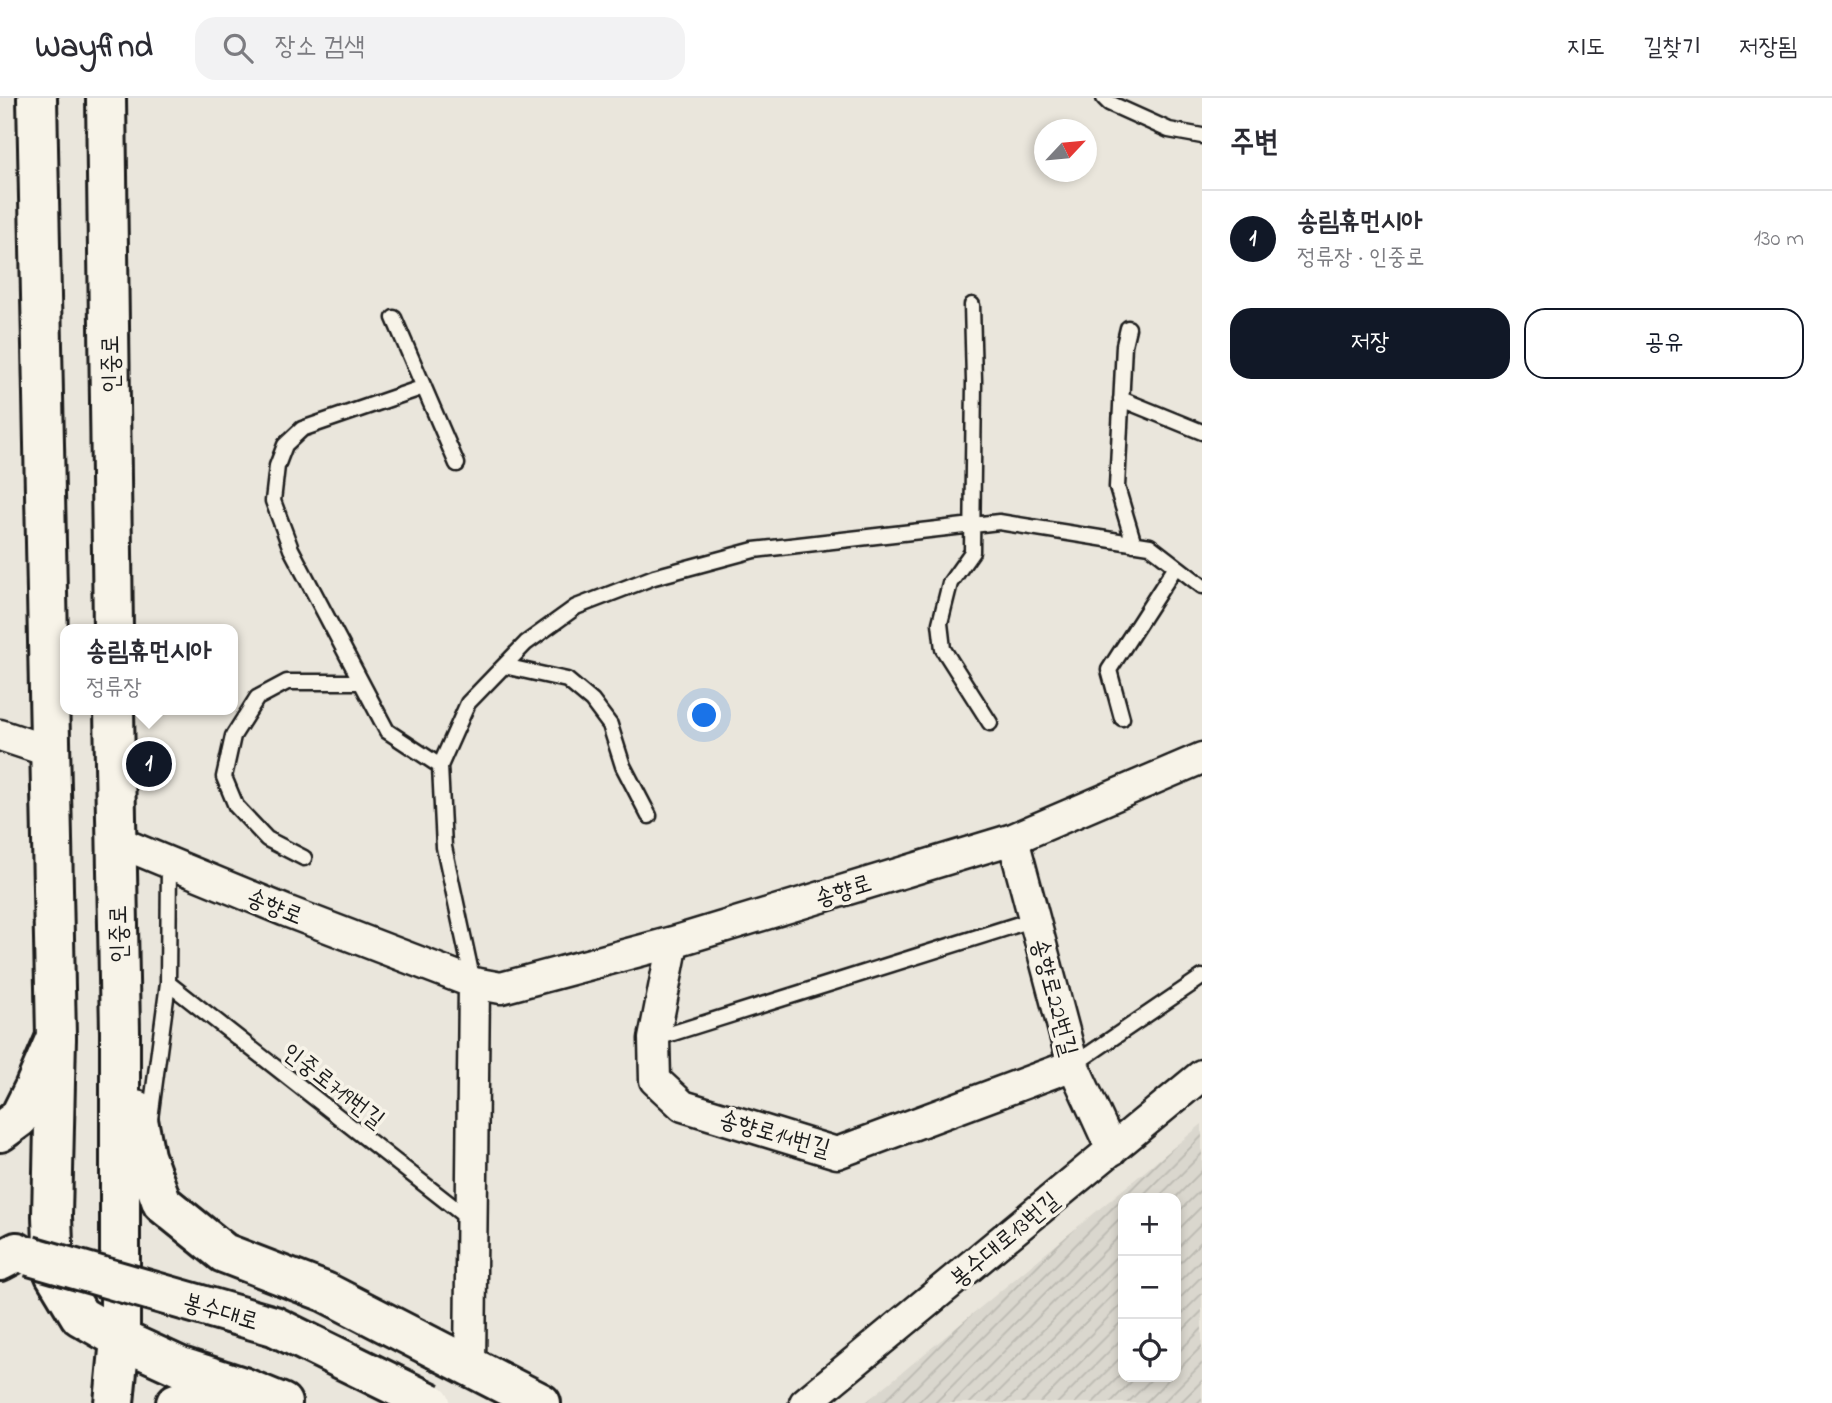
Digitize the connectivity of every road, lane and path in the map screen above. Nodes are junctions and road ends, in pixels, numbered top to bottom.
1 (37, 98) edge
2 (106, 98) edge
3 (1104, 98) edge
4 (1202, 136) edge
5 (972, 305) dead end
6 (394, 317) dead end
7 (1128, 328) dead end
8 (424, 387) junction
9 (1121, 399) junction
10 (1202, 432) edge
11 (457, 464) dead end
12 (971, 525) junction
13 (1134, 544) junction
14 (1176, 566) junction
15 (1202, 586) edge
16 (113, 624) edge
17 (504, 666) junction
18 (361, 682) junction
19 (114, 715) edge
20 (1122, 718) dead end
21 (990, 723) dead end
22 (0, 734) edge
23 (51, 752) junction
24 (1202, 758) edge
25 (440, 766) junction
26 (649, 816) dead end
27 (1013, 839) junction
28 (116, 841) junction
29 (304, 858) dead end
30 (169, 863) junction
31 (1035, 919) junction
32 (673, 942) junction
33 (1202, 976) edge
34 (168, 983) junction
35 (474, 983) junction
36 (120, 1032) junction
37 (56, 1037) junction
38 (653, 1039) junction
39 (1073, 1065) junction
40 (1202, 1074) edge
41 (0, 1132) edge
42 (1112, 1150) junction
43 (145, 1156) junction
44 (472, 1222) junction
45 (12, 1254) edge
46 (120, 1339) junction
47 (470, 1367) junction
48 (243, 1387) junction
49 (114, 1403) edge
50 (176, 1403) edge
51 (282, 1403) edge
52 (431, 1403) edge
53 (541, 1403) edge
54 (806, 1403) edge

1 - 23 main road
2 - 16 main road, 인중로
3 - 4 lane
5 - 12 lane
6 - 8 lane
7 - 9 lane
8 - 11 lane
8 - 18 lane
9 - 10 lane
9 - 13 lane
12 - 13 lane
12 - 17 lane
12 - 21 lane
13 - 14 lane
14 - 15 lane
14 - 20 lane
17 - 25 lane
17 - 26 lane
18 - 25 lane
18 - 29 lane
19 - 28 main road, 인중로
22 - 23 street
23 - 37 main road
24 - 27 street, 송향로
25 - 35 lane
27 - 31 street, 송향로22번길
27 - 32 street, 송향로
28 - 30 street, 송향로
28 - 36 main road, 인중로
30 - 34 lane
30 - 35 street, 송향로
31 - 38 lane
31 - 39 street, 송향로22번길
32 - 35 street, 송향로
32 - 38 street, 송향로14번길
33 - 39 lane
34 - 43 lane
34 - 44 lane, 인중로719번길
35 - 44 street
36 - 43 main road
36 - 46 main road
37 - 41 main road
37 - 46 main road
38 - 39 street, 송향로14번길
39 - 42 street, 송향로22번길
40 - 42 street, 봉수대로13번길
42 - 54 street, 봉수대로13번길
43 - 47 main road
44 - 47 street
45 - 52 main road, 봉수대로, bridge
46 - 48 main road
46 - 49 main road
47 - 53 main road
48 - 50 main road
48 - 51 main road

